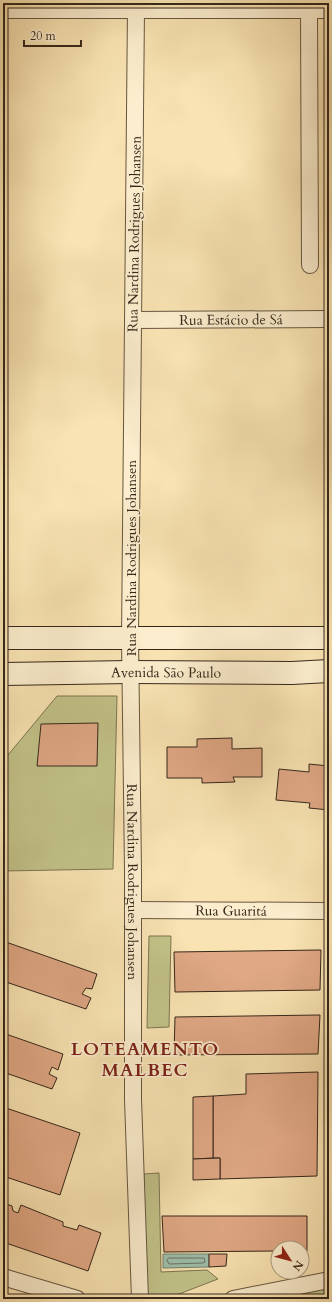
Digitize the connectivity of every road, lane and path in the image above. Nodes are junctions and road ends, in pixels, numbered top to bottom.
1 (3, 8) edge
2 (136, 8) junction
3 (309, 8) junction
4 (329, 8) edge
5 (310, 265) dead end
6 (329, 319) edge
7 (133, 320) junction
8 (3, 638) edge
9 (130, 638) junction
10 (329, 638) edge
11 (329, 671) edge
12 (130, 672) junction
13 (3, 674) edge
14 (133, 910) junction
15 (329, 911) edge
16 (3, 1276) edge
17 (329, 1280) edge
18 (77, 1299) edge
19 (140, 1299) edge
20 (232, 1299) edge

1 - 2 street
2 - 3 street
2 - 7 street, Rua Nardina Rodrigues Johansen
3 - 4 street
3 - 5 street
6 - 7 street, Rua Estácio de Sá
7 - 9 street, Rua Nardina Rodrigues Johansen
8 - 9 main road
9 - 10 main road
9 - 12 street, Rua Nardina Rodrigues Johansen
11 - 12 main road, Avenida São Paulo
12 - 13 main road, Avenida São Paulo
12 - 14 street, Rua Nardina Rodrigues Johansen
14 - 15 street, Rua Guaritá
14 - 19 street, Rua Nardina Rodrigues Johansen
16 - 18 street
17 - 20 street

